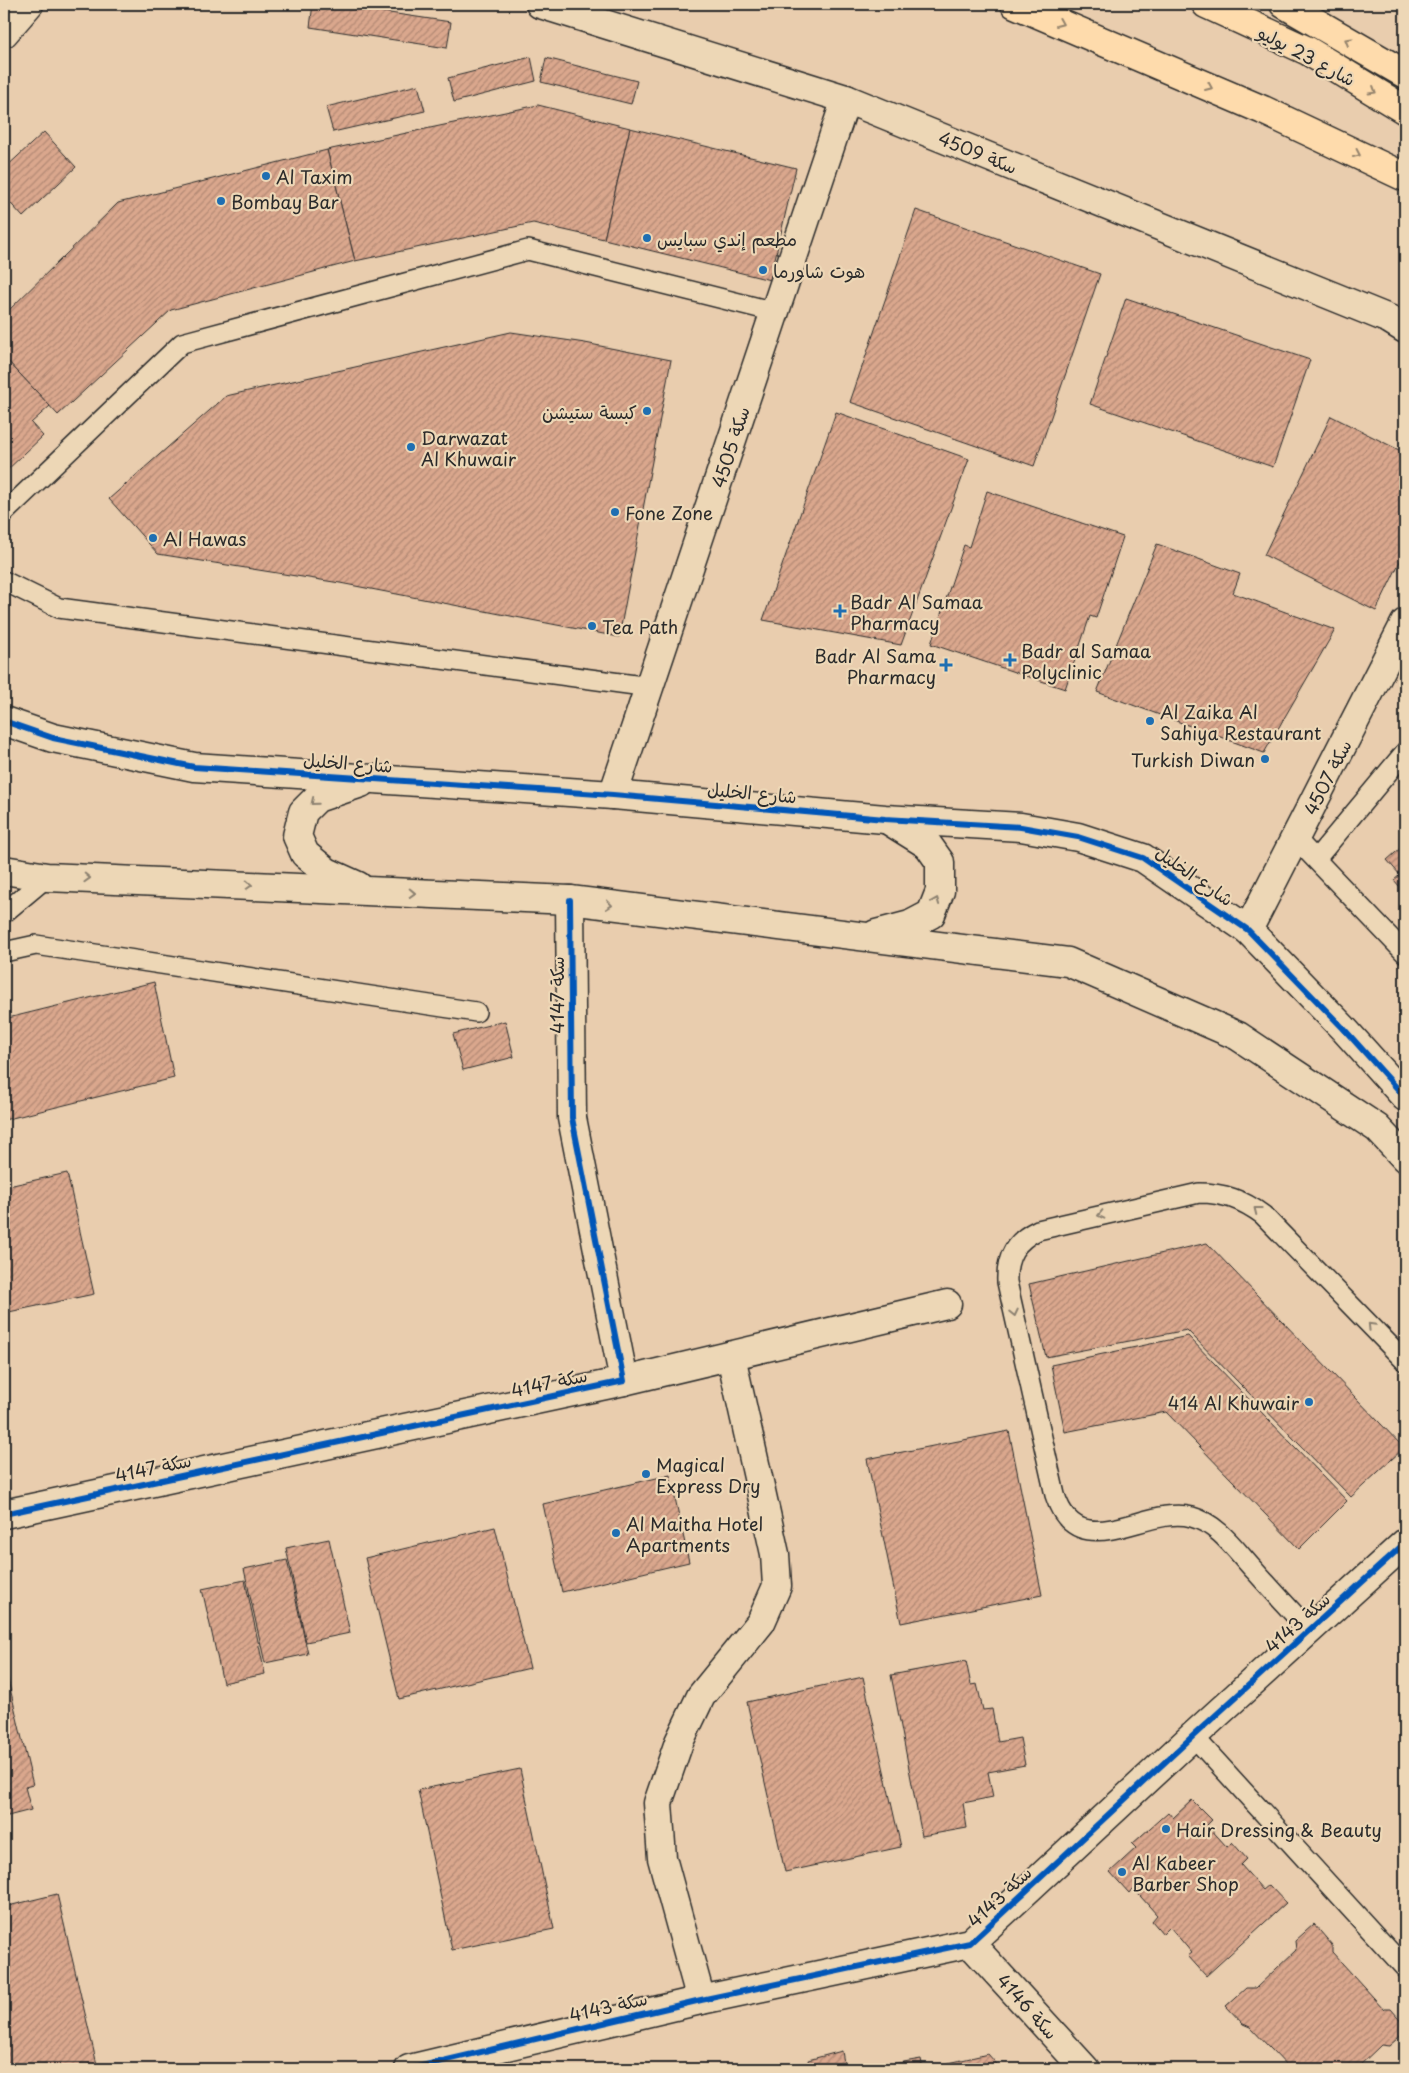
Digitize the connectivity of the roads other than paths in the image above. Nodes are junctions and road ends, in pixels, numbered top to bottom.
1 (29, 4) edge
2 (540, 4) edge
3 (1015, 4) edge
4 (1206, 4) edge
5 (1284, 4) edge
6 (4, 33) edge
7 (1405, 74) edge
8 (846, 99) junction
9 (1405, 110) edge
10 (1405, 177) edge
11 (775, 312) junction
12 (1405, 329) edge
13 (4, 513) edge
14 (4, 581) edge
15 (1405, 623) edge
16 (650, 687) junction
17 (4, 721) edge
18 (1405, 752) edge
19 (375, 779) junction
20 (613, 795) junction
21 (885, 819) junction
22 (1296, 839) junction
23 (1316, 859) junction
24 (4, 870) edge
25 (47, 877) junction
26 (370, 891) junction
27 (570, 900) junction
28 (4, 913) edge
29 (1248, 930) junction
30 (865, 937) junction
31 (4, 952) edge
32 (1405, 953) edge
33 (476, 1012) dead end
34 (1405, 1097) edge
35 (1405, 1158) edge
36 (947, 1304) dead end
37 (731, 1356) junction
38 (1405, 1361) edge
39 (624, 1381) junction
40 (4, 1514) edge
41 (1405, 1543) edge
42 (1310, 1630) junction
43 (1193, 1736) junction
44 (970, 1943) junction
45 (1405, 1968) edge
46 (701, 2000) junction
47 (409, 2069) edge
48 (1085, 2069) edge

1 - 6 street
2 - 8 street, سكة 4509
3 -> 10 main road
4 -> 9 main road, شارع 23 يوليو
7 -> 5 main road, شارع 23 يوليو
8 - 11 street, سكة 4505
8 - 12 street, سكة 4509
11 - 13 lane
11 - 16 street, سكة 4505
14 - 16 lane
15 - 22 street, سكة 4507
16 - 20 street, سكة 4505
17 - 19 street, شارع الخليل
18 - 23 lane
19 - 20 street, شارع الخليل
19 -> 26 street
20 - 21 street, شارع الخليل
21 - 29 street, شارع الخليل
30 -> 21 street
22 - 23 lane
22 - 29 street, سكة 4507
23 - 32 lane
24 - 25 street
25 -> 26 street
25 - 28 lane
26 -> 27 street
27 -> 30 street
27 - 39 street, سكة 4147
29 - 34 street, شارع الخليل
30 - 35 street
31 - 33 lane
36 - 37 street, سكة 4147
37 - 39 street, سكة 4147
37 - 46 street
38 -> 42 lane
39 - 40 street, سكة 4147
41 - 42 street, سكة 4143
42 - 43 street, سكة 4143
43 - 44 street, سكة 4143
43 - 45 lane
44 - 46 street, سكة 4143
44 - 48 street, سكة 4146
46 - 47 street, سكة 4143

